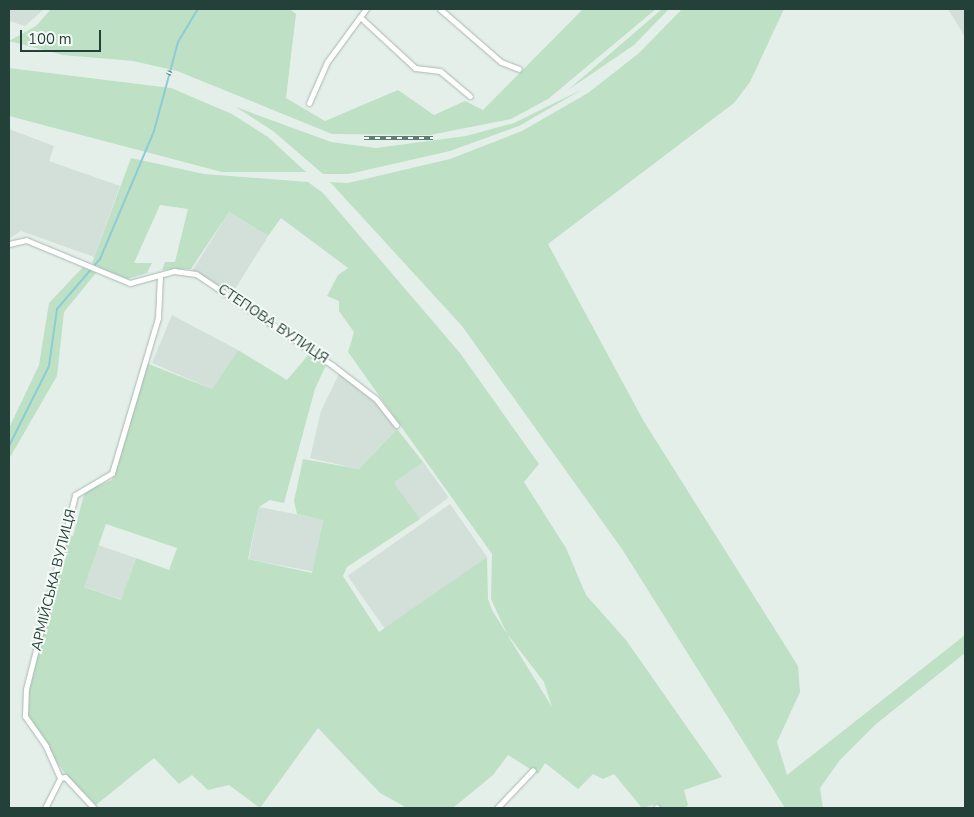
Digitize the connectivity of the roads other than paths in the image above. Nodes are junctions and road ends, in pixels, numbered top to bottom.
1 (366, 9) edge
2 (440, 9) edge
3 (360, 17) junction
4 (519, 69) dead end
5 (470, 96) dead end
6 (308, 102) dead end
7 (9, 244) edge
8 (160, 275) junction
9 (396, 425) dead end
10 (533, 770) dead end
11 (60, 778) junction
12 (45, 808) edge
13 (94, 808) edge
14 (497, 808) edge

1 - 3 street
2 - 4 street
3 - 5 street
3 - 6 street
7 - 8 street, СТЕПОВА ВУЛИЦЯ
8 - 9 street, СТЕПОВА ВУЛИЦЯ
8 - 11 street, АРМІЙСЬКА ВУЛИЦЯ
10 - 14 street
11 - 12 street
11 - 13 street

